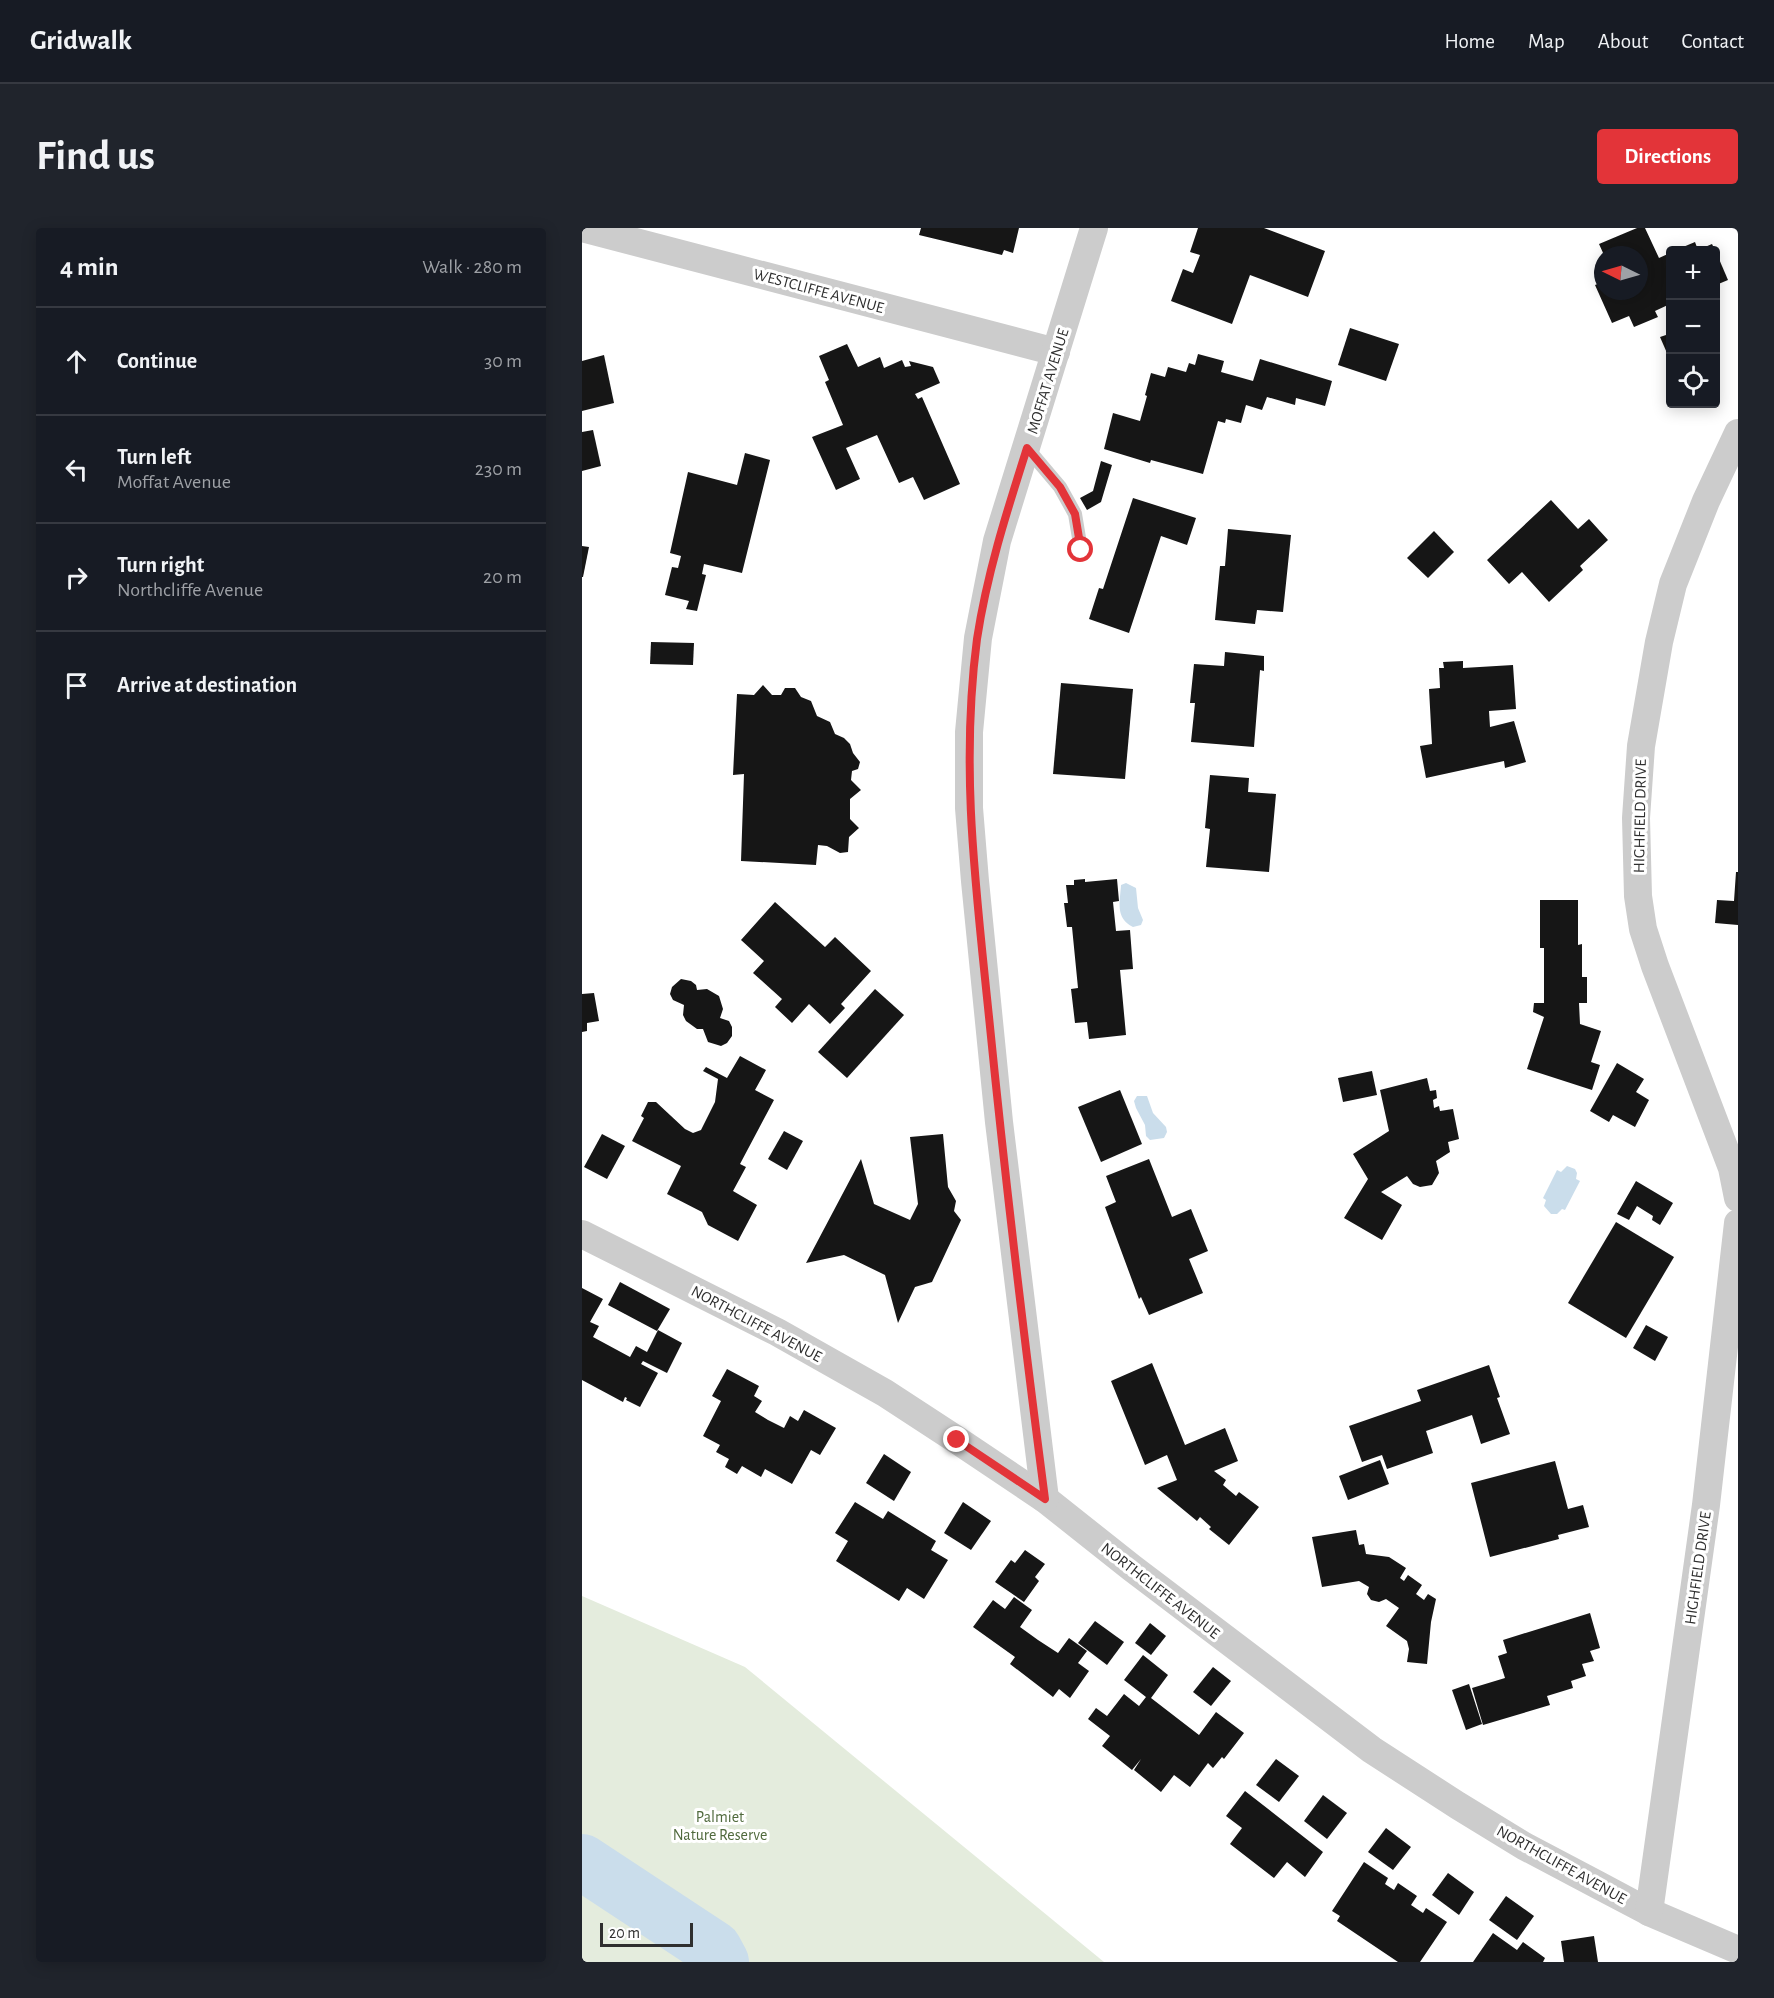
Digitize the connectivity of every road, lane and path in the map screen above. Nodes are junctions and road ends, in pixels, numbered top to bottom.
1 (582, 228) edge
2 (1094, 228) edge
3 (1056, 352) junction
4 (1738, 433) edge
5 (1027, 448) junction
6 (1081, 550) dead end
7 (1738, 1198) edge
8 (1738, 1223) edge
9 (582, 1234) edge
10 (1045, 1499) junction
11 (1649, 1912) junction
12 (1738, 1950) edge

1 - 3 street, WESTCLIFFE AVENUE
2 - 3 street, MOFFAT AVENUE
3 - 5 street, MOFFAT AVENUE
4 - 7 street, HIGHFIELD DRIVE
5 - 6 lane
5 - 10 street, MOFFAT AVENUE
8 - 11 street, HIGHFIELD DRIVE
9 - 10 street, NORTHCLIFFE AVENUE
10 - 11 street, NORTHCLIFFE AVENUE
11 - 12 street, NORTHCLIFFE AVENUE

